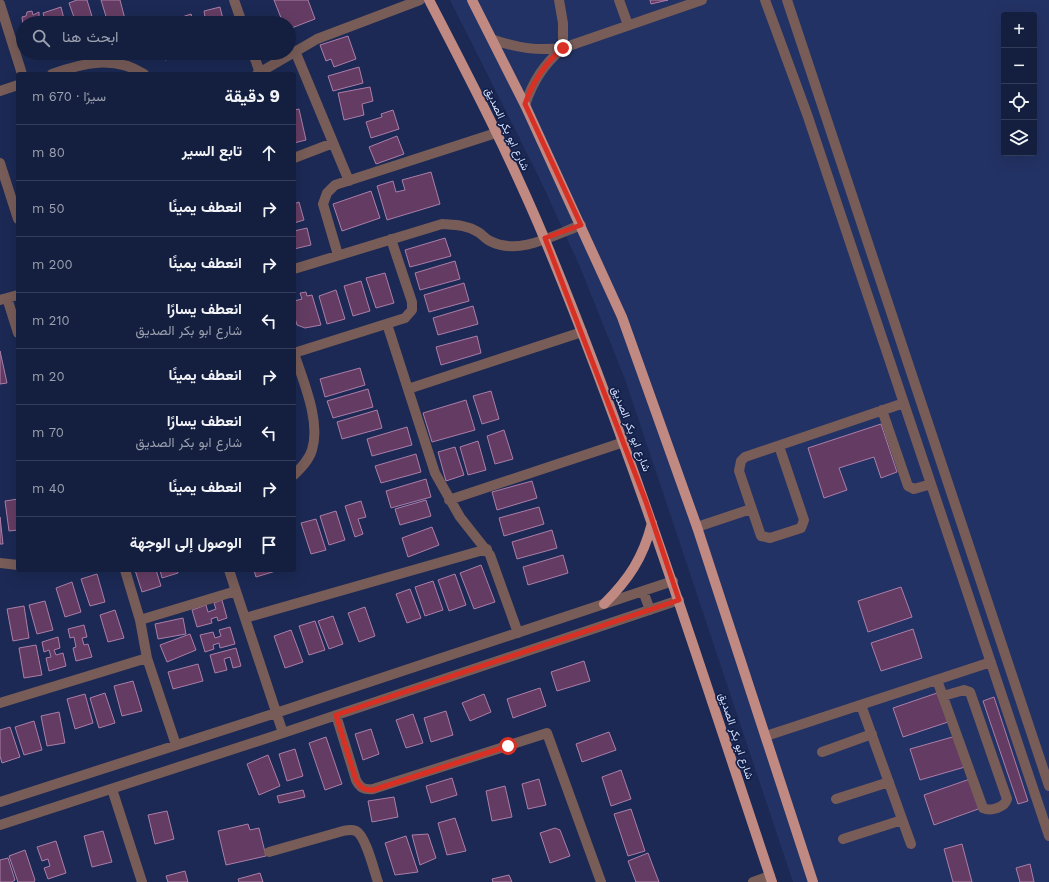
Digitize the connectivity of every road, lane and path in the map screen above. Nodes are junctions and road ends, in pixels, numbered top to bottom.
1 (234, 0) edge
2 (420, 0) edge
3 (429, 0) edge
4 (472, 0) edge
5 (558, 0) edge
6 (619, 0) edge
7 (702, 0) edge
8 (765, 0) edge
9 (787, 0) edge
10 (0, 4) edge
11 (240, 16) edge
12 (628, 25) junction
13 (494, 40) junction
14 (563, 48) junction
15 (296, 51) edge
16 (296, 53) edge
17 (16, 55) edge
18 (18, 60) edge
19 (255, 60) edge
20 (280, 60) edge
21 (21, 72) edge
22 (59, 72) edge
23 (140, 72) edge
24 (258, 72) edge
25 (260, 72) edge
26 (16, 86) edge
27 (0, 91) edge
28 (525, 104) junction
29 (496, 133) junction
30 (333, 143) junction
31 (296, 157) edge
32 (0, 162) edge
33 (349, 181) junction
34 (16, 213) edge
35 (581, 225) junction
36 (545, 238) junction
37 (391, 239) junction
38 (338, 255) junction
39 (296, 268) edge
40 (16, 295) edge
41 (4, 299) edge
42 (387, 324) junction
43 (16, 327) edge
44 (582, 332) junction
45 (296, 352) edge
46 (296, 360) edge
47 (408, 389) junction
48 (904, 404) junction
49 (882, 410) junction
50 (624, 442) junction
51 (779, 446) junction
52 (296, 473) edge
53 (931, 484) junction
54 (449, 500) junction
55 (751, 509) junction
56 (652, 523) junction
57 (697, 527) junction
58 (487, 549) junction
59 (0, 563) edge
60 (16, 565) edge
61 (126, 572) edge
62 (230, 572) edge
63 (673, 582) junction
64 (236, 591) junction
65 (643, 591) junction
66 (679, 600) junction
67 (604, 604) junction
68 (650, 610) junction
69 (245, 618) junction
70 (140, 620) junction
71 (518, 633) junction
72 (147, 658) junction
73 (991, 662) junction
74 (937, 680) junction
75 (943, 696) junction
76 (0, 703) edge
77 (861, 705) junction
78 (276, 713) junction
79 (336, 715) junction
80 (283, 733) junction
81 (872, 734) junction
82 (766, 736) junction
83 (176, 745) junction
84 (822, 752) dead end
85 (889, 782) junction
86 (1049, 786) edge
87 (112, 789) junction
88 (836, 799) dead end
89 (0, 802) edge
90 (902, 820) junction
91 (0, 825) edge
92 (1049, 836) edge
93 (843, 839) dead end
94 (911, 844) dead end
95 (269, 852) dead end
96 (771, 879) edge
97 (142, 882) edge
98 (378, 882) edge
99 (601, 882) edge
100 (753, 882) edge
101 (813, 882) edge

1 - 11 street
2 - 15 street
3 - 29 main road, شارع ابو بكر الصديق
4 - 13 main road
5 - 14 street
6 - 12 street
7 - 12 street
8 - 48 street
9 - 86 street
10 - 17 street
12 - 14 street
13 - 14 street
13 - 28 main road
14 - 28 street
16 - 30 street
18 - 21 street
19 - 24 street
20 - 25 street
22 - 23 street
26 - 27 street
28 - 35 main road
29 - 33 street
29 - 36 main road, شارع ابو بكر الصديق
30 - 31 street
30 - 33 street
32 - 34 street
33 - 38 street
35 - 36 street
35 - 57 main road
36 - 37 street
36 - 44 main road, شارع ابو بكر الصديق
37 - 38 street
37 - 42 street
38 - 39 street
40 - 41 street
41 - 43 street
42 - 45 street
42 - 47 street
44 - 47 street
44 - 50 main road, شارع ابو بكر الصديق
46 - 52 street
47 - 54 street
48 - 49 street
48 - 53 street
49 - 51 street
49 - 53 street
50 - 54 street
50 - 56 main road, شارع ابو بكر الصديق
51 - 55 street
51 - 55 street
53 - 73 street
54 - 58 street
55 - 57 street
56 - 63 main road, شارع ابو بكر الصديق
56 - 67 main road
57 - 82 main road
58 - 69 street
58 - 71 street
59 - 60 street
61 - 70 street
62 - 64 street
63 - 65 street
63 - 66 main road, شارع ابو بكر الصديق
64 - 69 street
64 - 70 street
65 - 67 street
65 - 68 street
66 - 68 street
66 - 96 main road, شارع ابو بكر الصديق
67 - 71 street
68 - 79 street
69 - 78 street
70 - 72 street
71 - 78 street
72 - 76 street
72 - 83 street
73 - 74 street
73 - 92 street
74 - 75 street
74 - 77 street
75 - 75 street
77 - 81 street
77 - 82 street
78 - 80 street
78 - 83 street
79 - 80 street
79 - 99 street
80 - 87 street
81 - 84 street
81 - 85 street
82 - 101 main road
83 - 89 street
85 - 88 street
85 - 90 street
87 - 91 street
87 - 97 street
90 - 93 street
90 - 94 street
95 - 98 street
96 - 100 street

